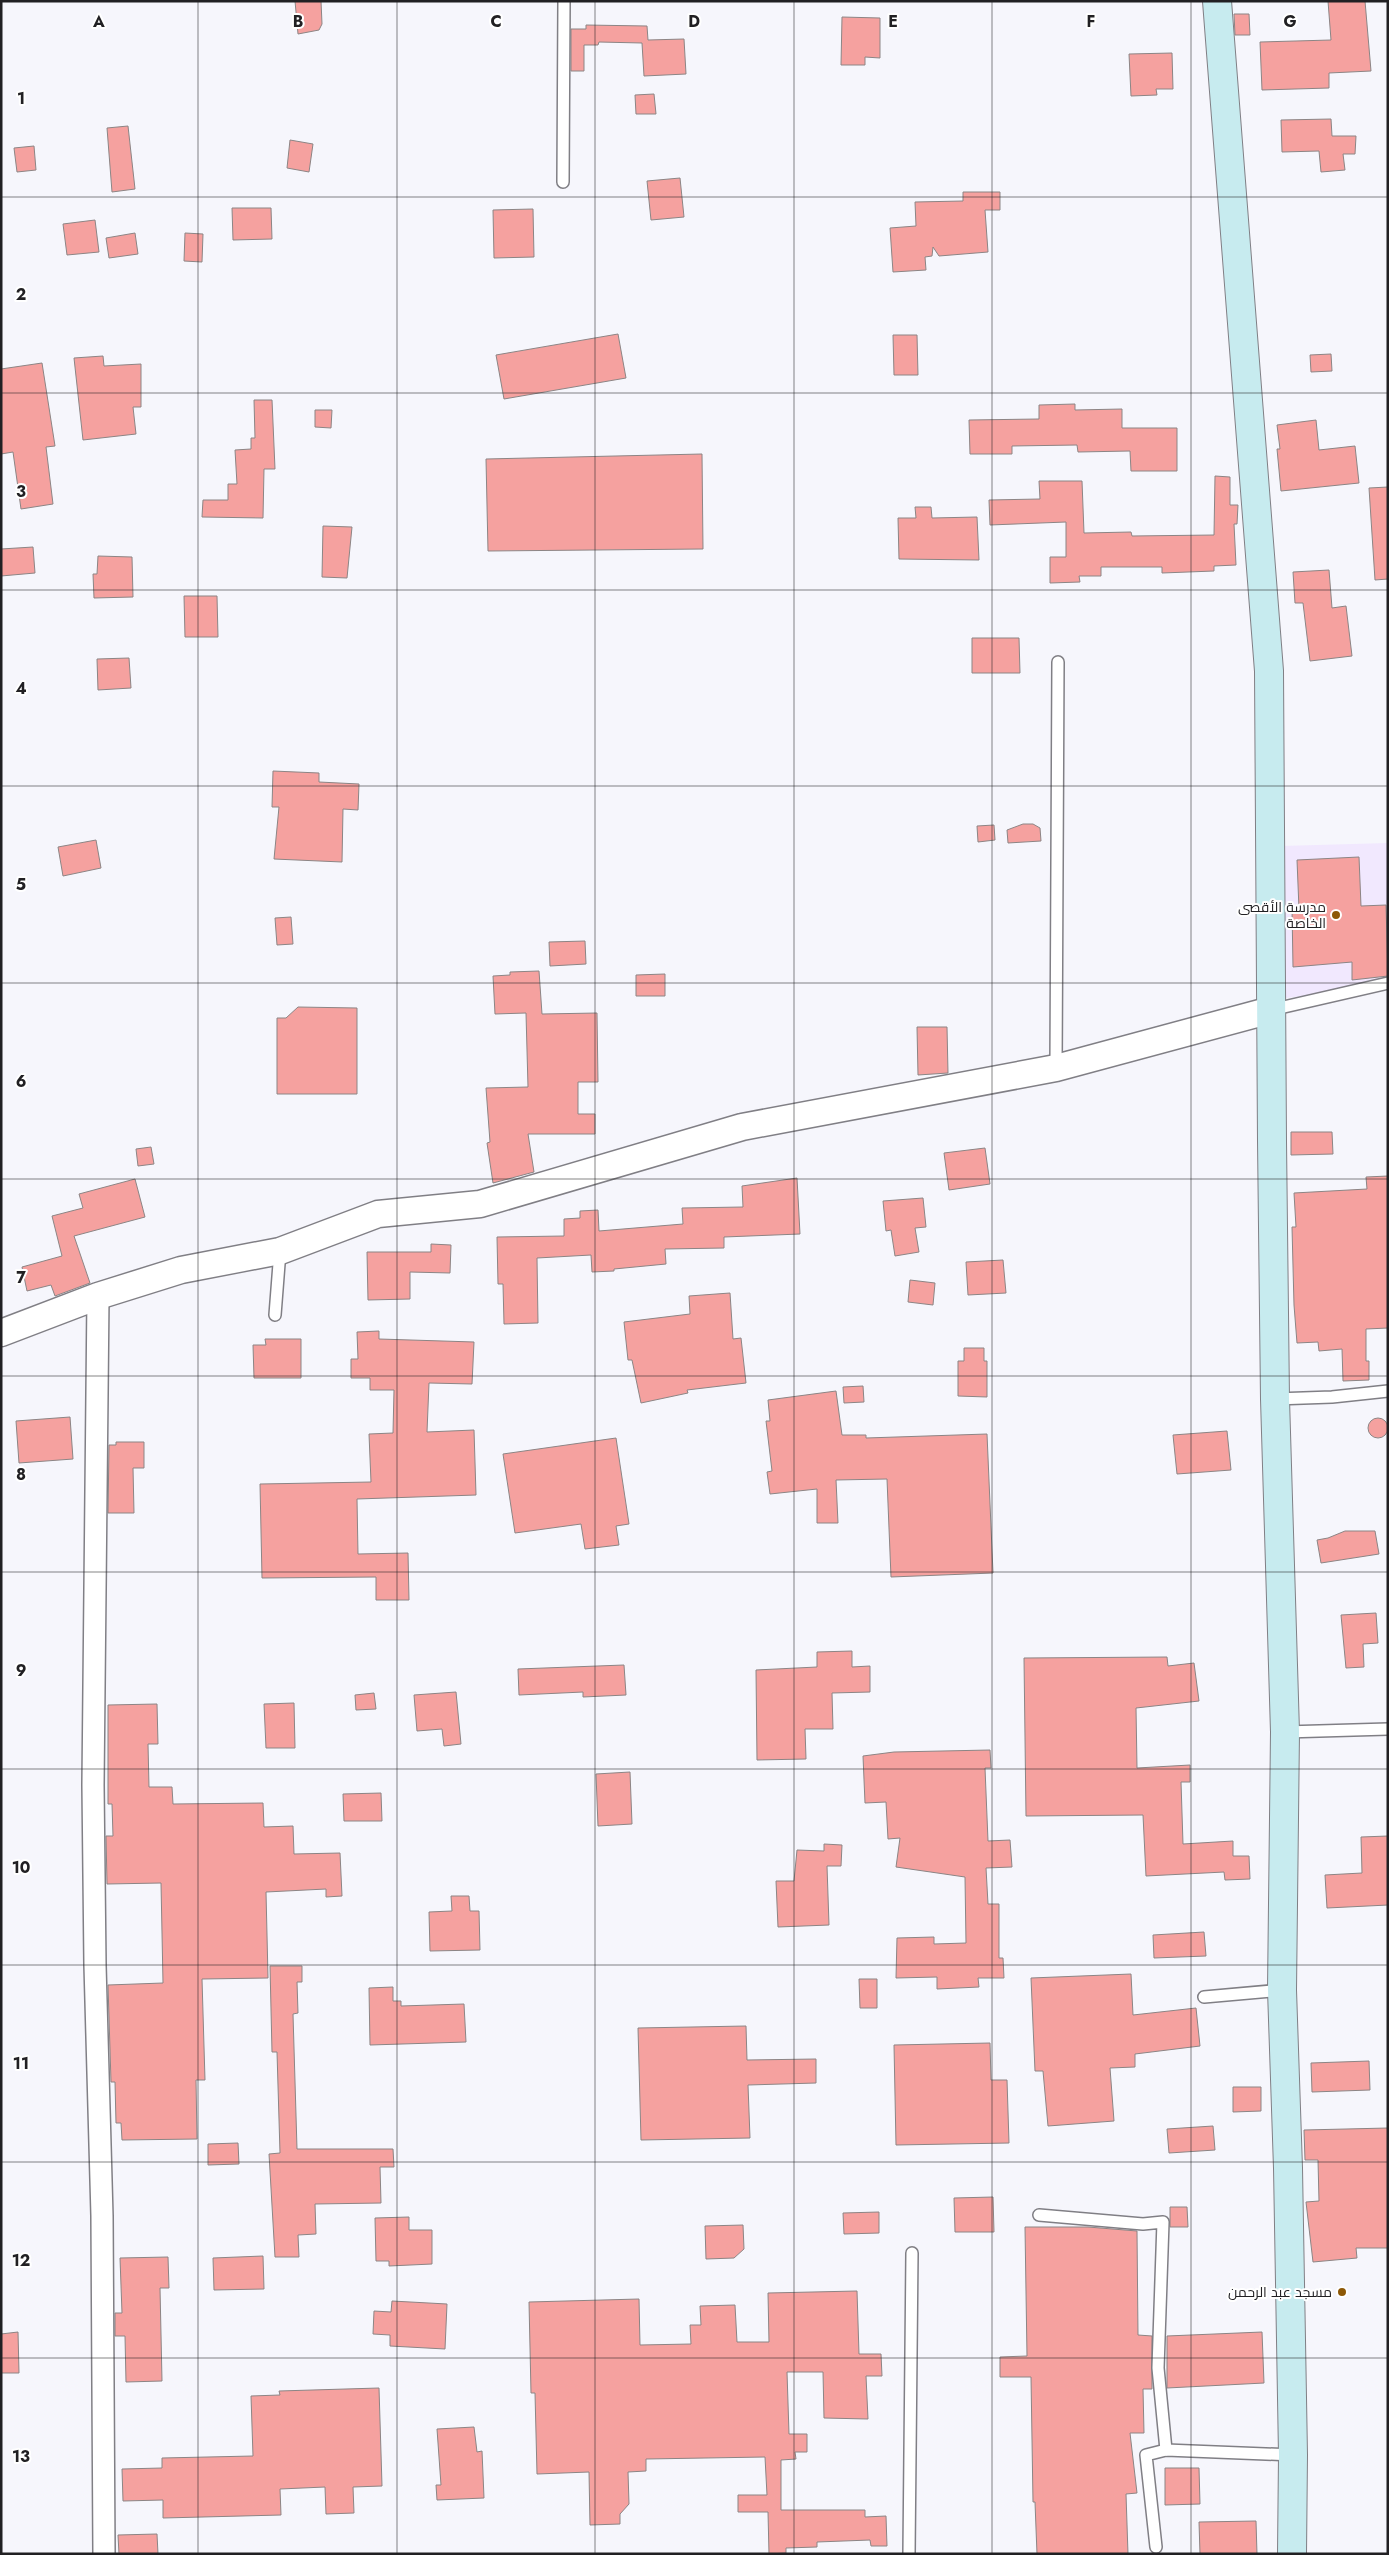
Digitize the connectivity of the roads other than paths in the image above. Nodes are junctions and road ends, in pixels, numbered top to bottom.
1 (564, 1) edge
2 (1217, 1) edge
3 (563, 182) dead end
4 (1058, 662) dead end
5 (1388, 983) edge
6 (1272, 1010) junction
7 (1056, 1068) junction
8 (280, 1251) junction
9 (98, 1296) junction
10 (275, 1315) dead end
11 (1, 1333) edge
12 (1388, 1391) edge
13 (1275, 1399) junction
14 (1388, 1728) edge
15 (1285, 1732) junction
16 (1282, 1990) junction
17 (1204, 1997) dead end
18 (1039, 2214) dead end
19 (912, 2253) dead end
20 (1166, 2450) junction
21 (1293, 2455) junction
22 (1156, 2547) dead end
23 (104, 2554) edge
24 (909, 2554) edge
25 (1292, 2554) edge

1 - 3 lane
2 - 6 main road
4 - 7 lane
5 - 6 lane
6 - 7 street
6 - 13 main road
7 - 8 street
8 - 9 street
8 - 10 lane
9 - 11 street
9 - 23 street
12 - 13 lane
13 - 15 main road
14 - 15 lane
15 - 16 main road
16 - 17 lane
16 - 21 main road
18 - 20 lane
19 - 24 lane
20 - 21 lane
20 - 22 lane
21 - 25 main road

